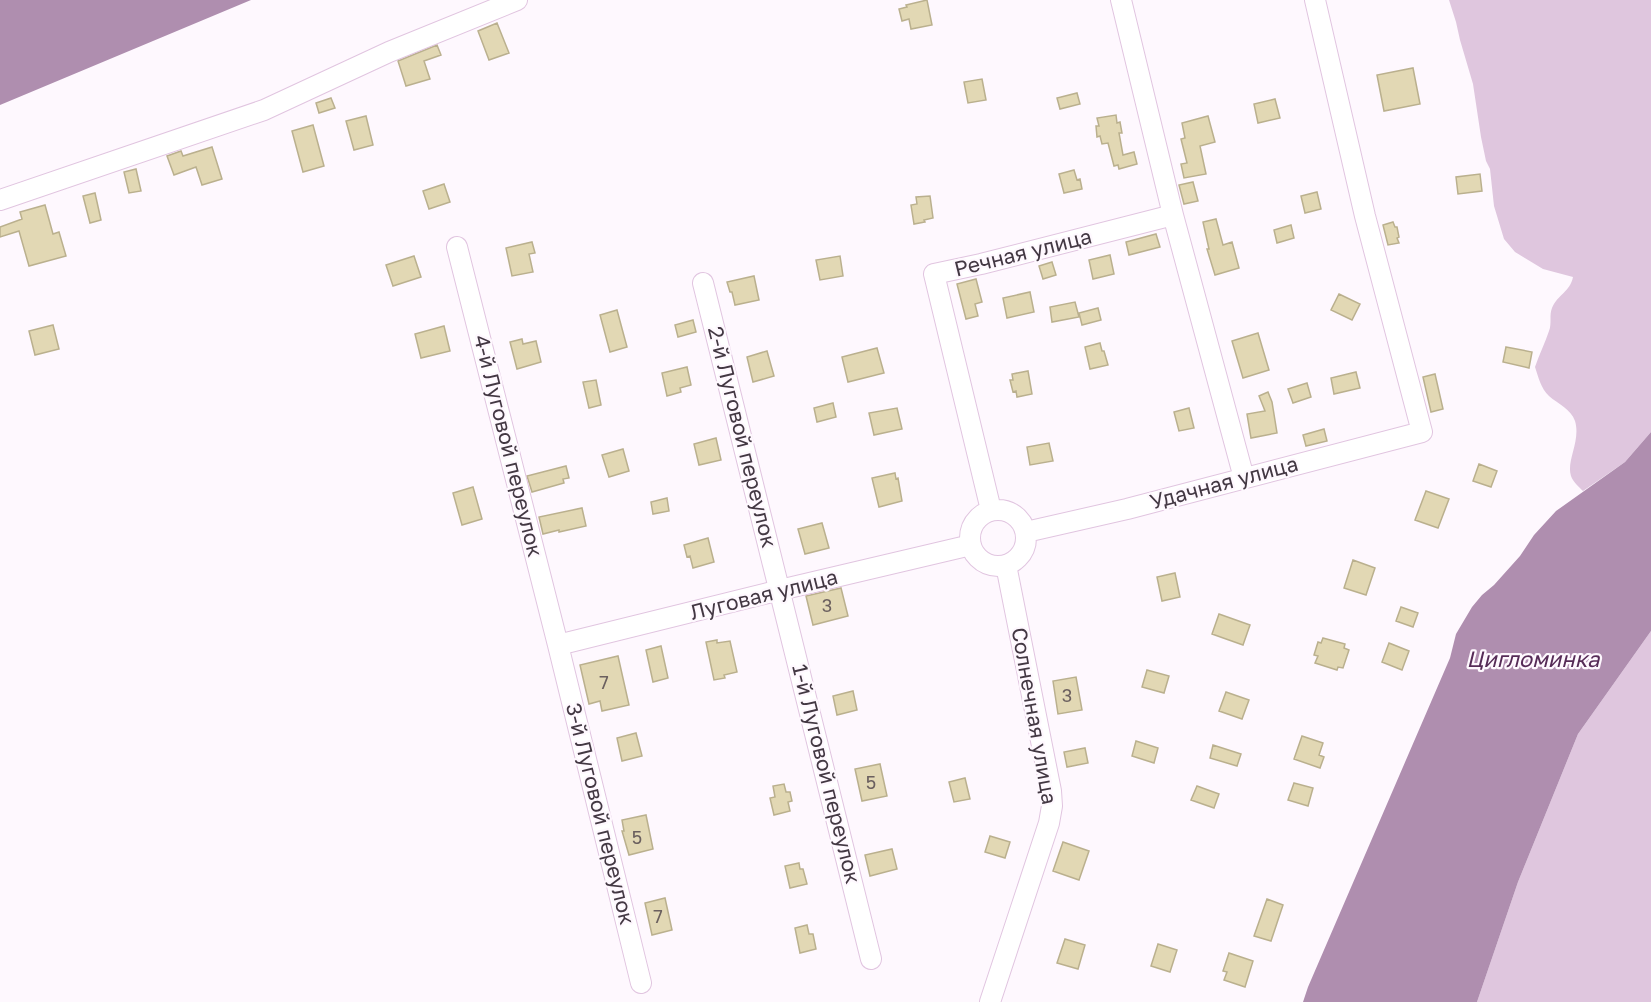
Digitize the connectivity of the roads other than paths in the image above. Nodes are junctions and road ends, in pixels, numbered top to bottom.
1 (518, 0) edge
2 (1121, 0) edge
3 (1315, 0) edge
4 (0, 200) edge
5 (1173, 215) junction
6 (457, 247) dead end
7 (703, 283) dead end
8 (1244, 478) junction
9 (991, 510) junction
10 (1026, 532) junction
11 (970, 545) junction
12 (1006, 565) junction
13 (780, 590) junction
14 (558, 645) junction
15 (871, 959) dead end
16 (641, 983) dead end
17 (990, 1002) edge

1 - 4 street
2 - 5 street
3 - 8 street, Удачная улица
5 - 8 street
5 - 9 street, Речная улица
6 - 14 street, 4-й Луговой переулок
7 - 13 street, 2-й Луговой переулок
8 - 10 street, Удачная улица
9 - 10 street
9 - 11 street
10 - 12 street
11 - 12 street
11 - 13 street, Луговая улица
12 - 17 street, Солнечная улица
13 - 14 street, Луговая улица
13 - 15 street, 1-й Луговой переулок
14 - 16 street, 3-й Луговой переулок

